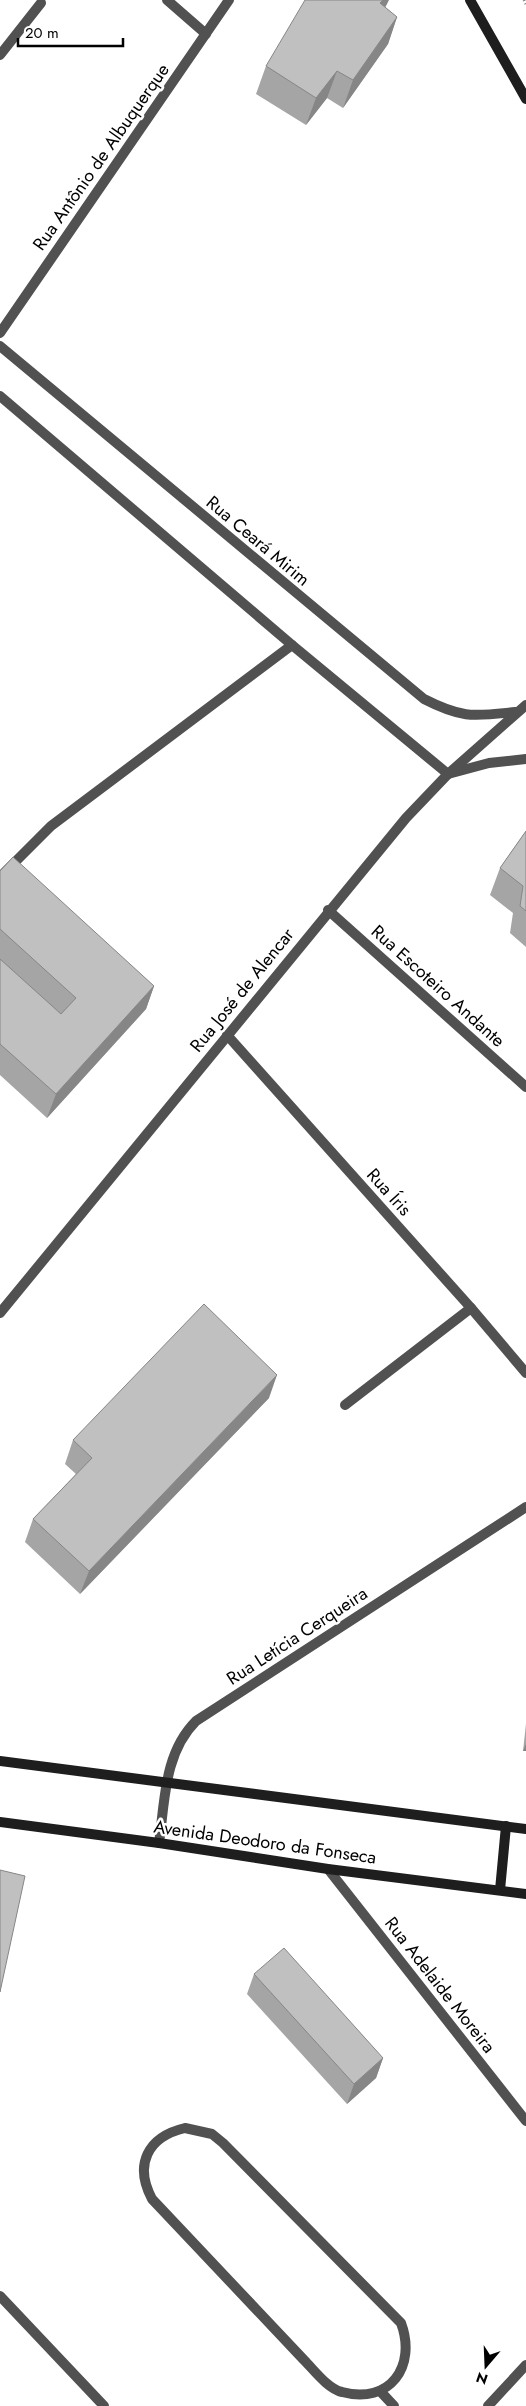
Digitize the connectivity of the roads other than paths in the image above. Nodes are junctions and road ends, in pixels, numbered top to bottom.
1 (166, 0) edge
2 (229, 0) edge
3 (470, 0) edge
4 (41, 3) dead end
5 (206, 34) junction
6 (0, 56) edge
7 (526, 98) edge
8 (0, 333) edge
9 (0, 346) edge
10 (0, 396) edge
11 (292, 645) junction
12 (526, 705) edge
13 (516, 712) junction
14 (526, 759) edge
15 (448, 774) junction
16 (0, 877) edge
17 (328, 910) junction
18 (226, 1035) junction
19 (526, 1087) edge
20 (471, 1308) junction
21 (0, 1313) edge
22 (526, 1373) edge
23 (345, 1405) dead end
24 (526, 1507) edge
25 (0, 1761) edge
26 (167, 1782) junction
27 (0, 1822) edge
28 (506, 1826) junction
29 (526, 1829) edge
30 (159, 1843) junction
31 (328, 1869) junction
32 (500, 1890) junction
33 (526, 1894) edge
34 (526, 2121) edge
35 (0, 2296) edge
36 (526, 2366) edge
37 (380, 2390) junction
38 (104, 2406) edge
39 (394, 2406) edge
40 (488, 2406) edge

1 - 5 street
2 - 5 street, Rua Antônio de Albuquerque
3 - 7 main road
4 - 6 street
5 - 8 street, Rua Antônio de Albuquerque
9 - 13 street, Rua Ceará Mirim
10 - 11 street
11 - 15 street
11 - 16 street
12 - 13 street, Rua José de Alencar
13 - 15 street, Rua José de Alencar
14 - 15 street
15 - 17 street, Rua José de Alencar
17 - 18 street, Rua José de Alencar
17 - 19 street, Rua Escoteiro Andante
18 - 20 street, Rua Íris
18 - 21 street, Rua José de Alencar
20 - 22 street, Rua Íris
20 - 23 street
24 - 26 street, Rua Letícia Cerqueira
25 - 26 main road
26 - 28 main road
26 - 30 street, Rua Letícia Cerqueira
27 - 30 main road, Avenida Deodoro da Fonseca
28 - 29 main road
28 - 32 main road
30 - 31 main road, Avenida Deodoro da Fonseca
31 - 32 main road, Avenida Deodoro da Fonseca
31 - 34 street, Rua Adelaide Moreira
32 - 33 main road, Avenida Deodoro da Fonseca
35 - 38 street
36 - 40 street
37 - 37 street
37 - 39 street

